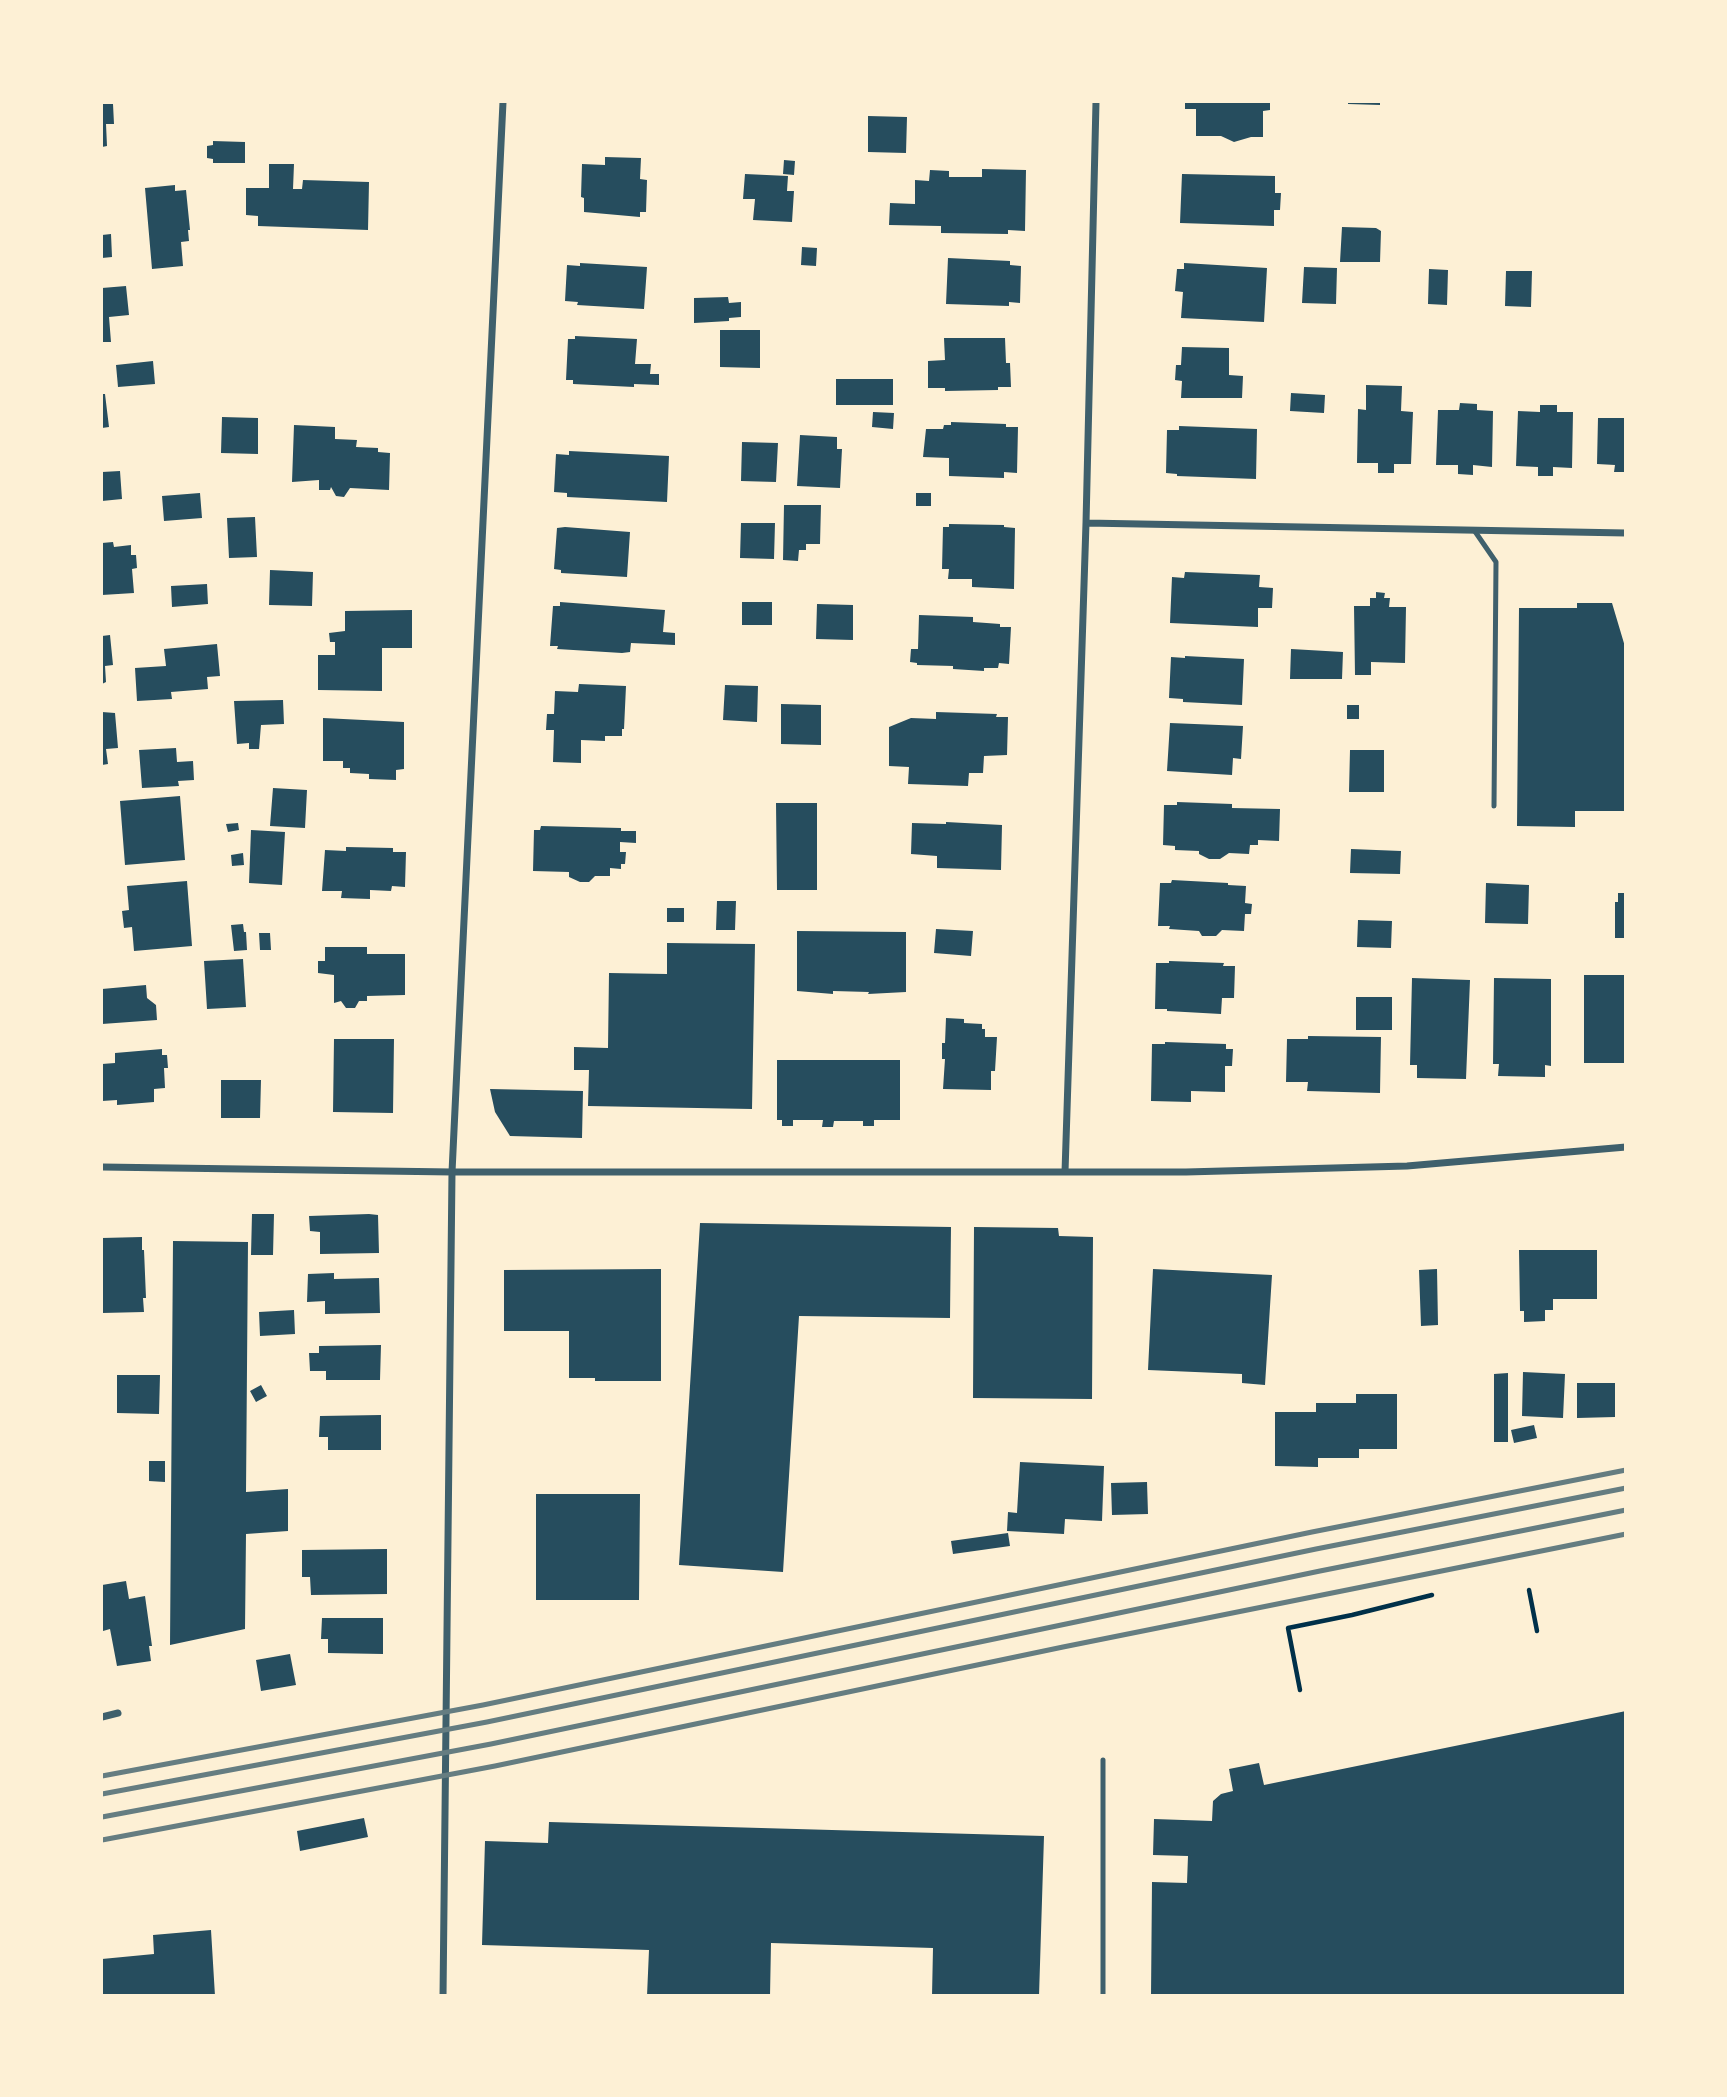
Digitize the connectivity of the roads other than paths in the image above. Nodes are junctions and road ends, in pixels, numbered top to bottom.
1 (503, 102) edge
2 (1096, 102) edge
3 (1086, 523) junction
4 (1474, 530) junction
5 (1626, 533) edge
6 (1494, 806) dead end
7 (1626, 1147) edge
8 (102, 1167) edge
9 (452, 1172) junction
10 (1065, 1172) junction
11 (118, 1713) dead end
12 (102, 1717) edge
13 (1103, 1760) dead end
14 (443, 1996) edge
15 (1103, 1996) edge

1 - 9 street
2 - 3 street
3 - 4 street
3 - 10 street
4 - 5 street
4 - 6 lane
7 - 10 street
8 - 9 street
9 - 10 street
9 - 14 street
11 - 12 street
13 - 15 lane

